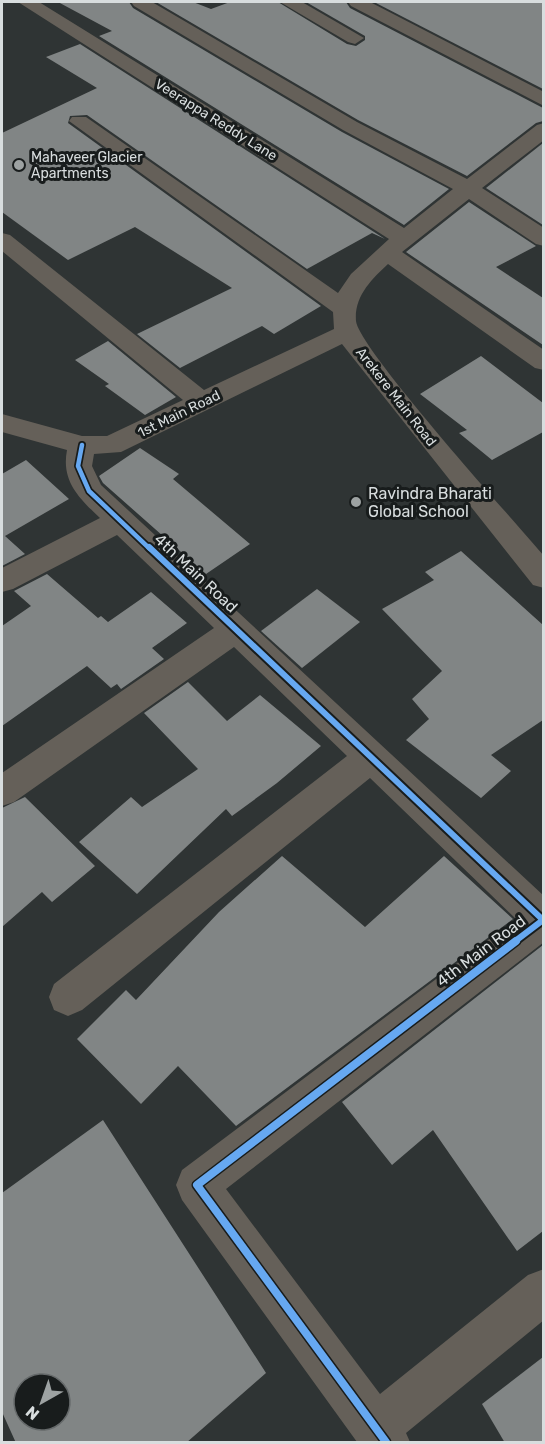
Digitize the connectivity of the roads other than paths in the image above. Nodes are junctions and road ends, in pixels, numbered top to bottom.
1 (27, 2) edge
2 (140, 2) edge
3 (289, 2) edge
4 (357, 2) edge
5 (355, 38) dead end
6 (543, 100) edge
7 (80, 121) dead end
8 (543, 129) edge
9 (469, 189) junction
10 (543, 239) edge
11 (2, 240) edge
12 (395, 245) junction
13 (346, 320) junction
14 (543, 362) edge
15 (202, 402) junction
16 (2, 423) edge
17 (82, 445) junction
18 (119, 521) junction
19 (543, 577) edge
20 (2, 581) edge
21 (237, 629) junction
22 (371, 758) junction
23 (2, 791) edge
24 (68, 997) dead end
25 (543, 1291) edge
26 (382, 1435) edge

1 - 12 street, Veerappa Reddy Lane
2 - 9 street
3 - 5 street
4 - 6 street
7 - 13 street, Arekere Main Road
8 - 9 street
9 - 10 street
9 - 12 street
11 - 15 street
12 - 13 street
12 - 14 street, Veerappa Reddy Lane
13 - 15 street, 1st Main Road
13 - 19 street, Arekere Main Road
15 - 17 street, 1st Main Road
16 - 17 street, 1st Main Road
17 - 18 street, 4th Main Road
18 - 20 street
18 - 21 street, 4th Main Road
21 - 22 street, 4th Main Road
21 - 23 street
22 - 24 street
22 - 26 street, 4th Main Road
25 - 26 street

